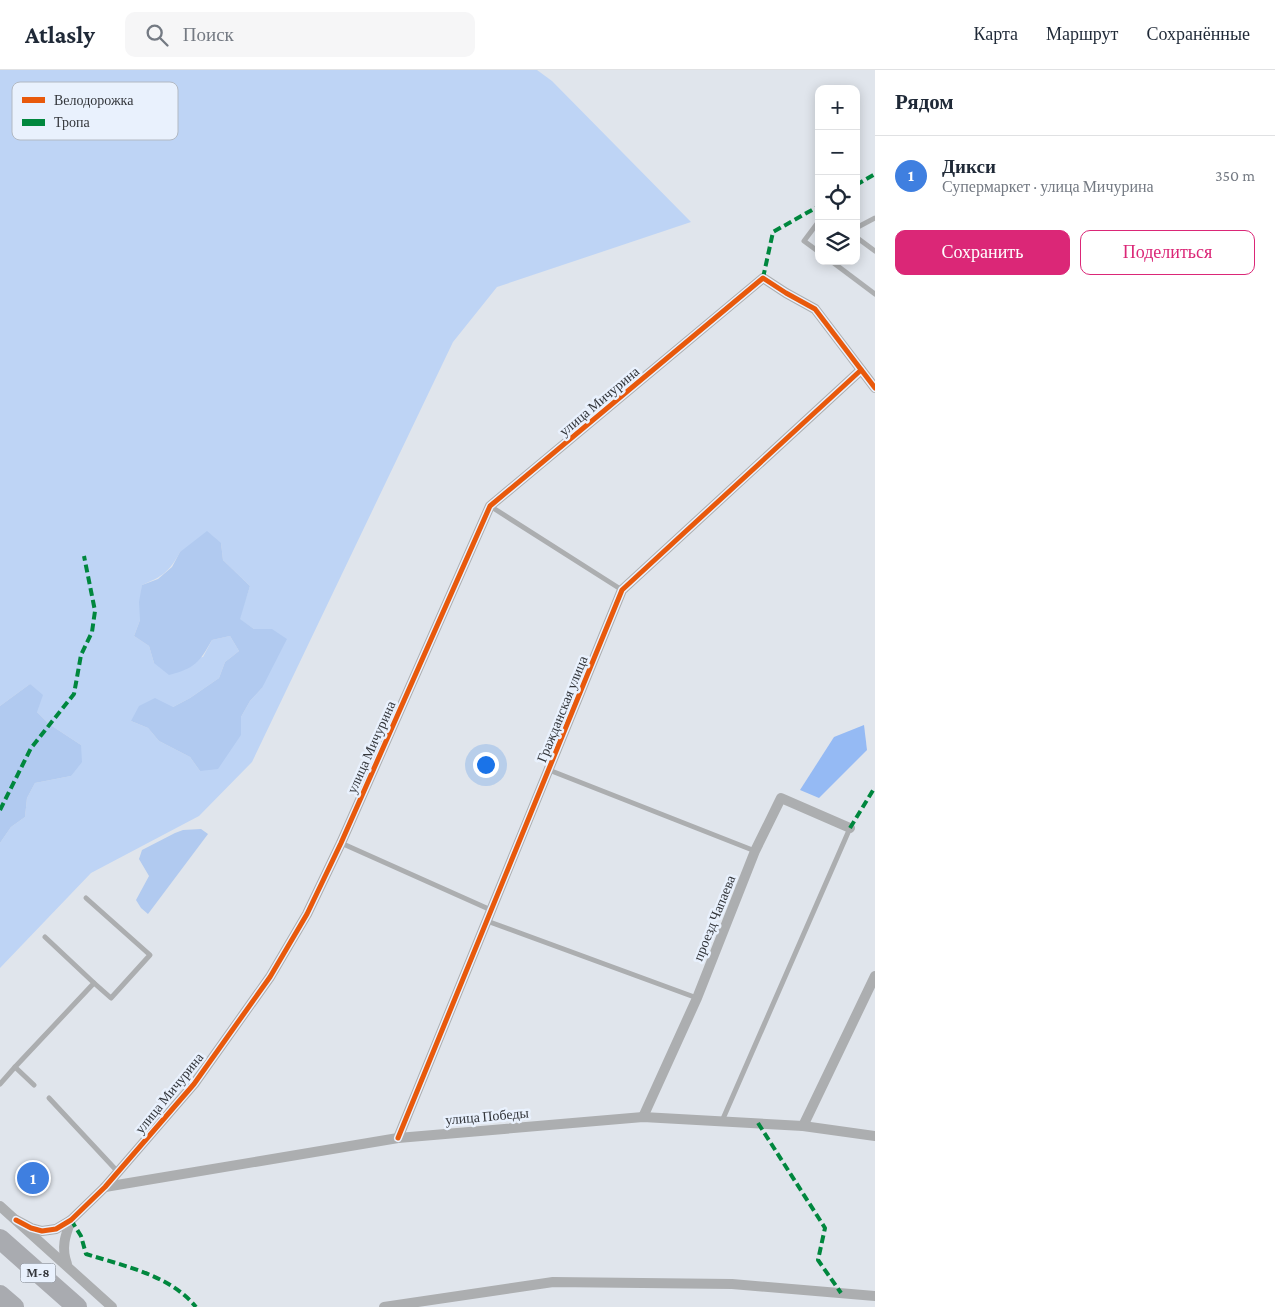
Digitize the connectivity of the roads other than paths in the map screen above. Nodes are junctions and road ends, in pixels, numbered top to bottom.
1 (875, 218) edge
2 (815, 226) edge
3 (860, 226) edge
4 (860, 240) edge
5 (815, 249) edge
6 (875, 251) edge
7 (836, 265) edge
8 (875, 294) edge
9 (861, 370) junction
10 (875, 388) edge
11 (490, 506) junction
12 (622, 590) junction
13 (549, 770) junction
14 (850, 828) joint
15 (341, 843) junction
16 (755, 851) junction
17 (86, 898) dead end
18 (492, 910) junction
19 (487, 921) junction
20 (45, 937) dead end
21 (875, 976) edge
22 (94, 983) junction
23 (697, 998) junction
24 (15, 1067) junction
25 (0, 1084) edge
26 (34, 1085) dead end
27 (48, 1098) dead end
28 (643, 1117) junction
29 (722, 1121) junction
30 (803, 1126) junction
31 (875, 1136) edge
32 (398, 1138) junction
33 (118, 1172) junction
34 (105, 1187) junction
35 (0, 1206) edge
36 (16, 1220) junction
37 (71, 1220) junction
38 (0, 1239) edge
39 (69, 1268) junction
40 (0, 1295) edge
41 (875, 1296) edge
42 (14, 1307) edge
43 (77, 1307) edge
44 (112, 1307) edge
45 (384, 1307) edge

1 - 3 lane
2 - 5 lane
4 - 6 lane
7 - 8 lane
9 - 10 street
9 - 11 street, улица Мичурина
9 - 12 street, Гражданская улица
11 - 12 lane
11 - 15 street, улица Мичурина
12 - 13 street, Гражданская улица
13 - 16 lane
13 - 18 street, Гражданская улица
14 - 16 street, проезд Чапаева
14 - 29 lane
15 - 18 lane
15 - 33 street, улица Мичурина
16 - 23 street, проезд Чапаева
17 - 22 lane
18 - 19 street, Гражданская улица
19 - 23 lane
19 - 32 street, Гражданская улица
20 - 22 lane
21 - 30 street
22 - 24 lane
23 - 28 street, проезд Чапаева
24 - 25 lane
24 - 26 lane
27 - 33 lane
28 - 29 street, улица Победы
28 - 32 street, улица Победы
29 - 30 street, улица Победы
30 - 31 street, улица Победы
32 - 34 street, улица Победы
33 - 34 street, улица Мичурина
34 - 37 street, улица Мичурина
35 - 36 street
36 - 37 street, улица Мичурина
36 - 39 street
37 - 39 street, улица Мичурина
38 - 43 highway, М-8
39 - 44 street
40 - 42 highway
41 - 45 street

